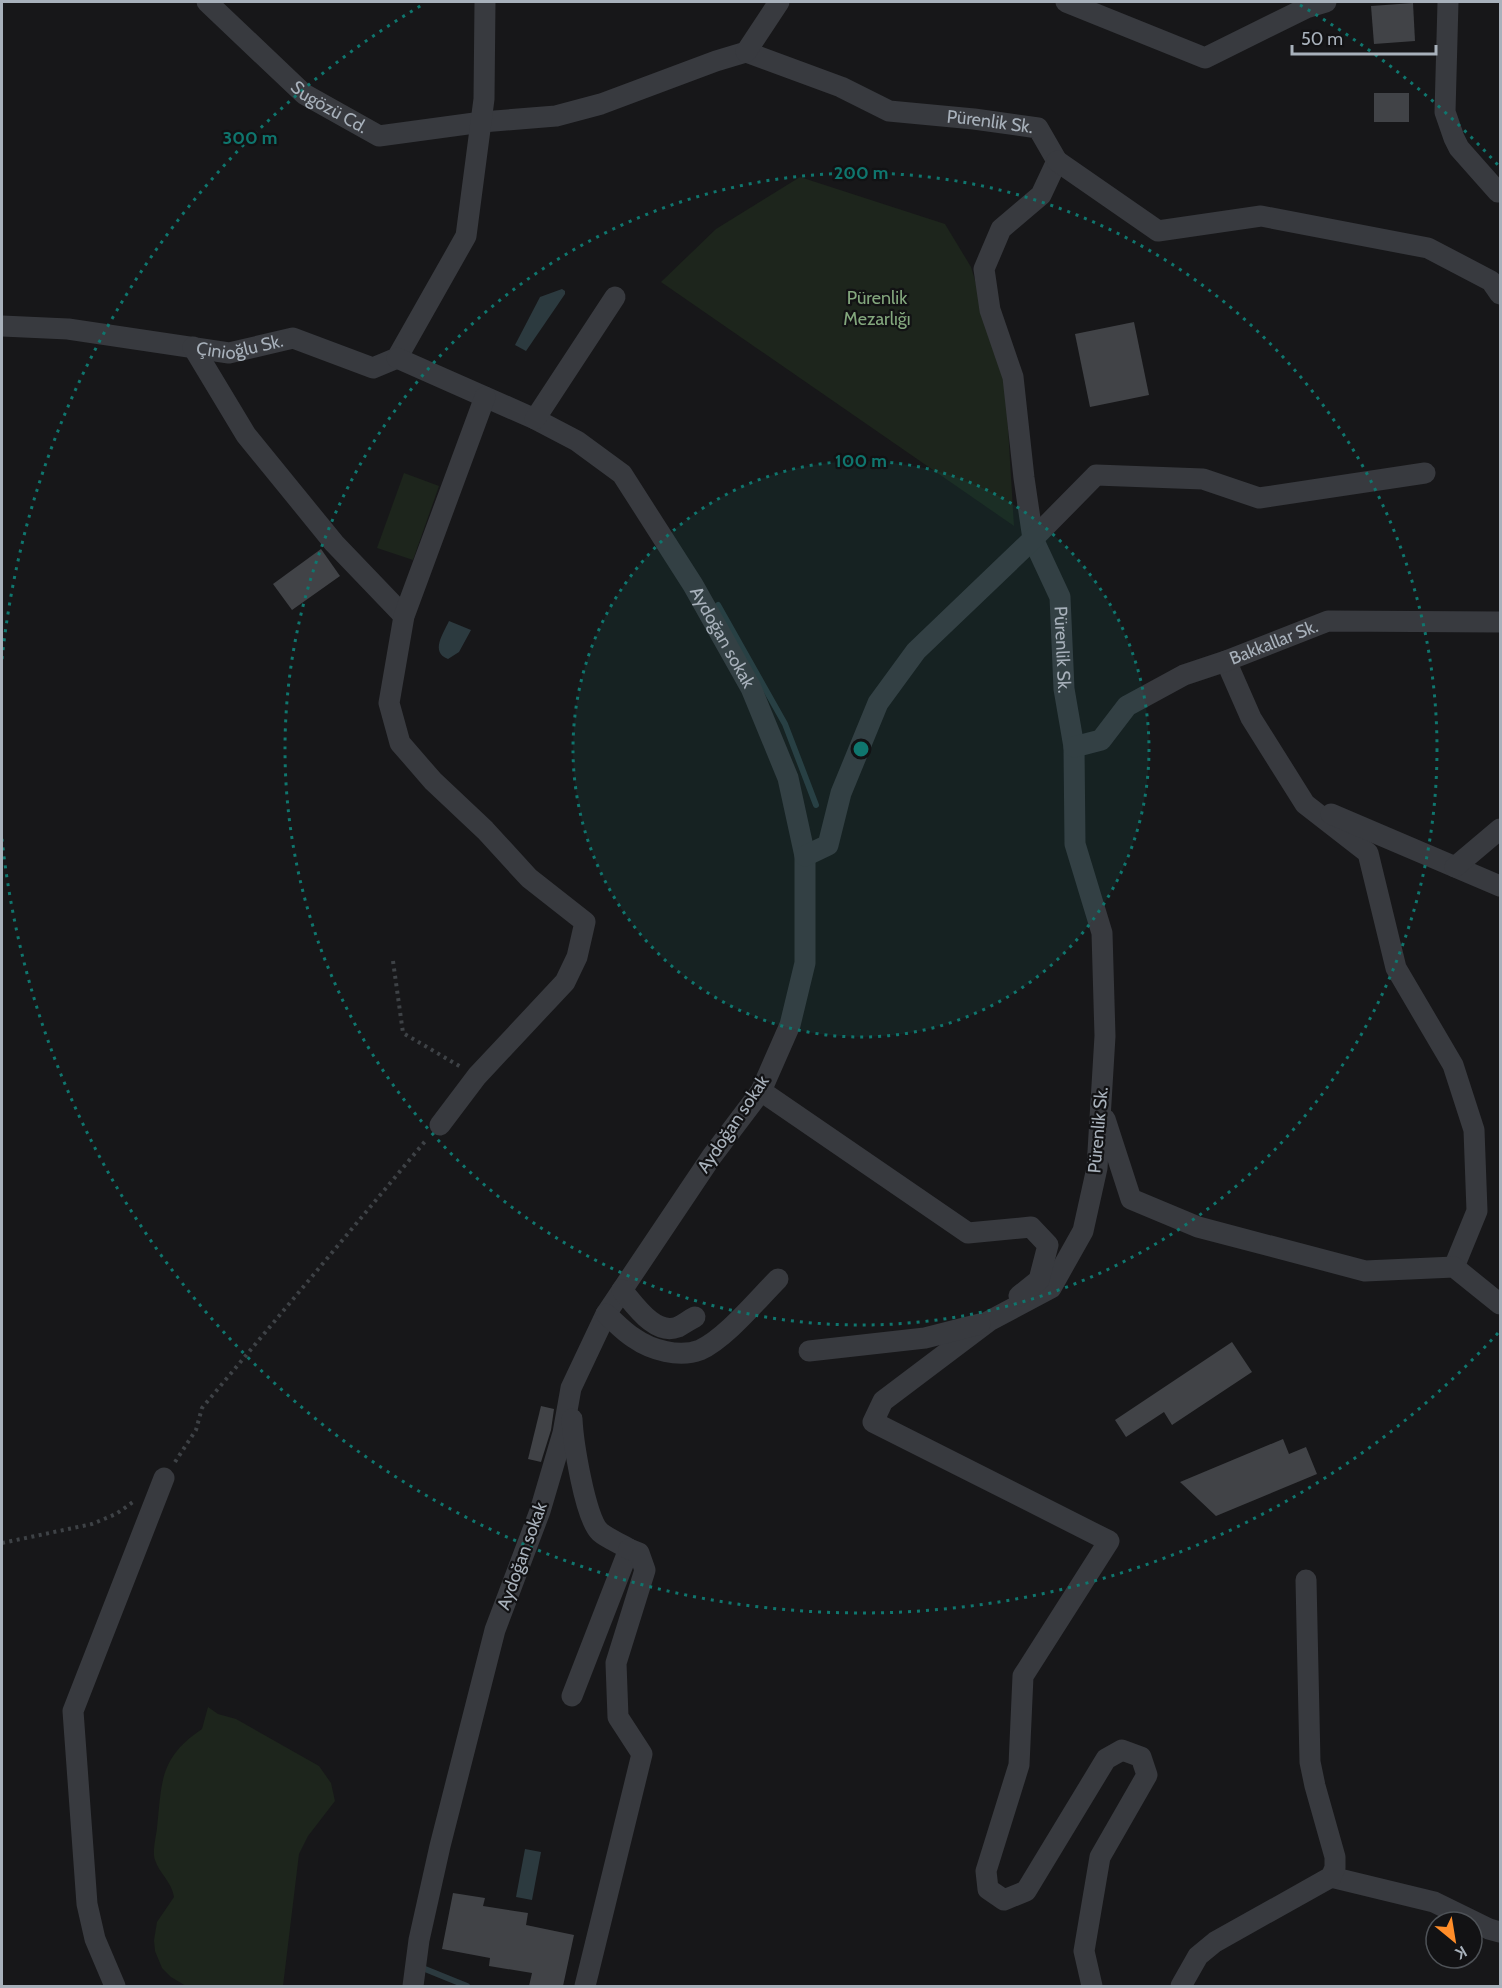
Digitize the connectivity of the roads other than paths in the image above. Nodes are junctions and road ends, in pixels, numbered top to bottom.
1 (207, 2) edge
2 (484, 2) edge
3 (779, 2) edge
4 (1066, 2) edge
5 (1326, 2) edge
6 (1448, 2) edge
7 (746, 52) junction
8 (482, 122) junction
9 (1057, 161) junction
10 (1498, 192) dead end
11 (1500, 294) edge
12 (615, 297) dead end
13 (2, 326) edge
14 (193, 348) junction
15 (397, 358) junction
16 (485, 397) junction
17 (535, 419) junction
18 (1425, 473) dead end
19 (1033, 539) junction
20 (404, 616) junction
21 (1500, 622) edge
22 (1226, 662) junction
23 (1074, 747) junction
24 (1305, 804) junction
25 (1500, 829) edge
26 (805, 856) junction
27 (1455, 867) junction
28 (1500, 886) edge
29 (761, 1091) junction
30 (1101, 1107) junction
31 (440, 1125) road end
32 (1454, 1267) junction
33 (778, 1279) dead end
34 (622, 1290) junction
35 (1500, 1304) edge
36 (606, 1314) junction
37 (694, 1317) dead end
38 (989, 1321) junction
39 (809, 1351) dead end
40 (571, 1388) junction
41 (164, 1478) road end
42 (629, 1549) junction
43 (1306, 1580) dead end
44 (572, 1696) dead end
45 (1331, 1877) junction
46 (1500, 1932) edge
47 (115, 1986) edge
48 (413, 1986) edge
49 (585, 1986) edge
50 (1092, 1986) edge
51 (1181, 1986) edge

1 - 8 street, Sugözü Cd.
2 - 8 street
3 - 7 street
4 - 5 street
6 - 10 street
7 - 8 street
7 - 9 street, Pürenlik Sk.
8 - 15 street
9 - 11 street
9 - 19 street, Pürenlik Sk.
12 - 17 street
13 - 14 street, Çinioğlu Sk.
14 - 15 street, Çinioğlu Sk.
14 - 20 street
15 - 16 street, Aydoğan sokak
16 - 17 street, Aydoğan sokak
16 - 20 street
17 - 26 street, Aydoğan sokak
18 - 19 street
19 - 23 street, Pürenlik Sk.
19 - 26 street
20 - 31 street
21 - 22 street, Bakkallar Sk.
22 - 23 street, Bakkallar Sk.
22 - 24 street
23 - 30 street, Pürenlik Sk.
24 - 27 street
24 - 32 street
25 - 27 street
26 - 29 street, Aydoğan sokak
27 - 28 street
29 - 34 street, Aydoğan sokak
29 - 38 street
30 - 32 street
30 - 38 street, Pürenlik Sk.
32 - 35 street
33 - 36 street
34 - 36 street, Aydoğan sokak
34 - 37 street
36 - 40 street, Aydoğan sokak
38 - 39 street
38 - 50 street, Pürenlik Sk.
40 - 42 street
40 - 48 street, Aydoğan sokak
41 - 47 street
42 - 44 street
42 - 49 street
43 - 45 street
45 - 46 street
45 - 51 street

